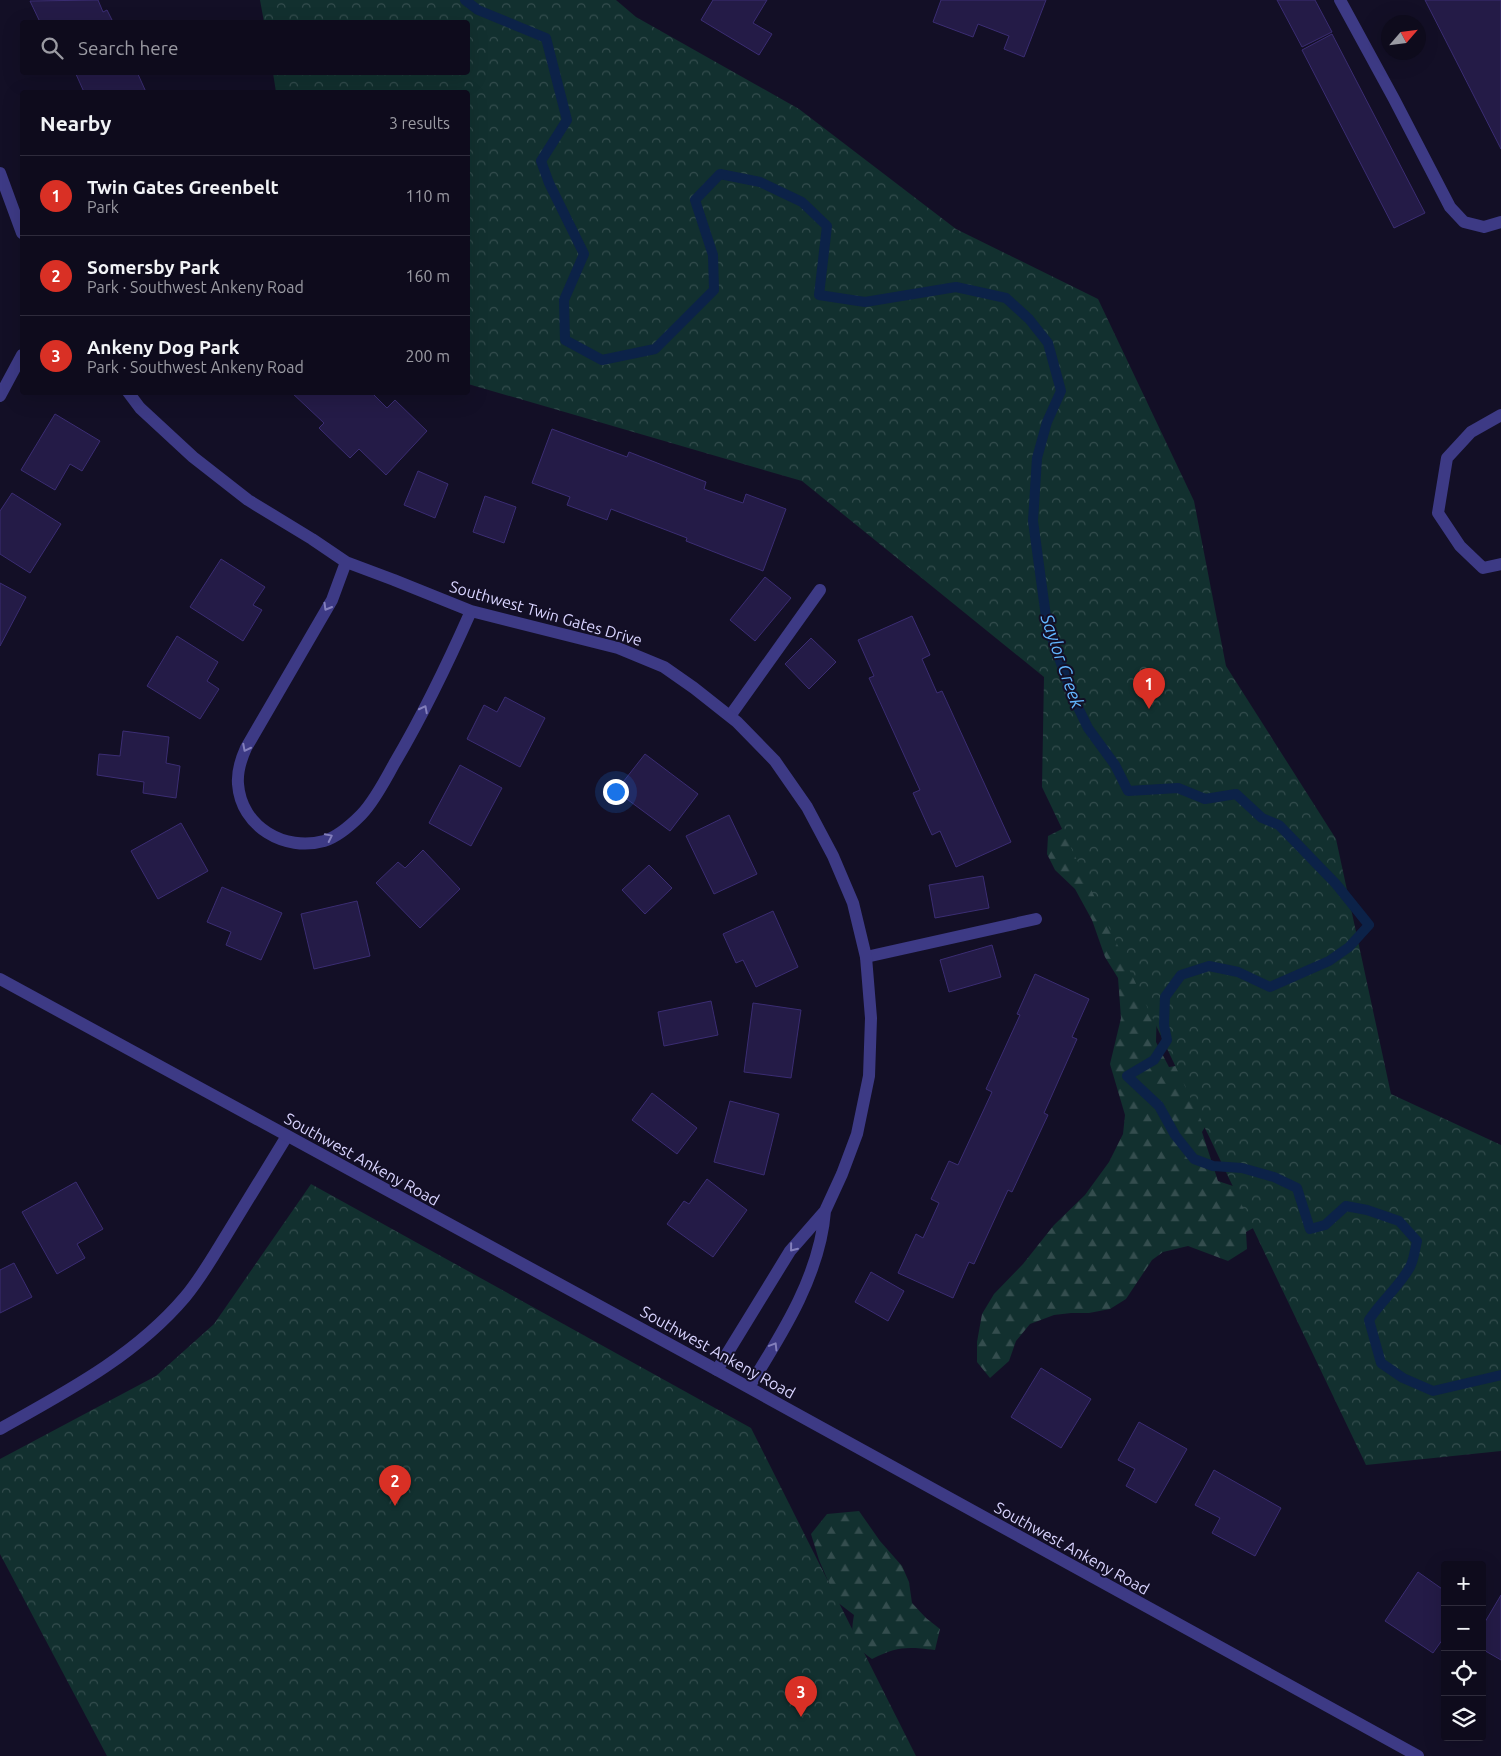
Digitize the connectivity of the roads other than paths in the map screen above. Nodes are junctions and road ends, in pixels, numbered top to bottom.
1 (1340, 0) edge
2 (0, 173) edge
3 (1501, 222) edge
4 (20, 228) edge
5 (20, 359) edge
6 (130, 395) edge
7 (0, 396) edge
8 (1501, 414) edge
9 (346, 562) junction
10 (1501, 564) edge
11 (820, 590) dead end
12 (471, 611) junction
13 (730, 716) junction
14 (1036, 919) dead end
15 (866, 957) junction
16 (0, 980) edge
17 (287, 1136) junction
18 (825, 1211) junction
19 (717, 1370) junction
20 (749, 1387) junction
21 (0, 1429) edge
22 (1418, 1756) edge

1 - 3 street
2 - 4 street
5 - 7 street
6 - 9 street, Southwest Twin Gates Drive
8 - 10 street
9 - 12 street, Southwest Twin Gates Drive
9 -> 12 street
11 - 13 street
12 - 13 street, Southwest Twin Gates Drive
13 - 15 street, Southwest Twin Gates Drive
14 - 15 street
15 - 18 street, Southwest Twin Gates Drive
16 - 17 street, Southwest Ankeny Road
17 - 19 street, Southwest Ankeny Road
17 - 21 street
18 -> 19 street, Southwest Twin Gates Drive
20 -> 18 street, Southwest Twin Gates Drive
19 - 20 street, Southwest Ankeny Road
20 - 22 street, Southwest Ankeny Road

